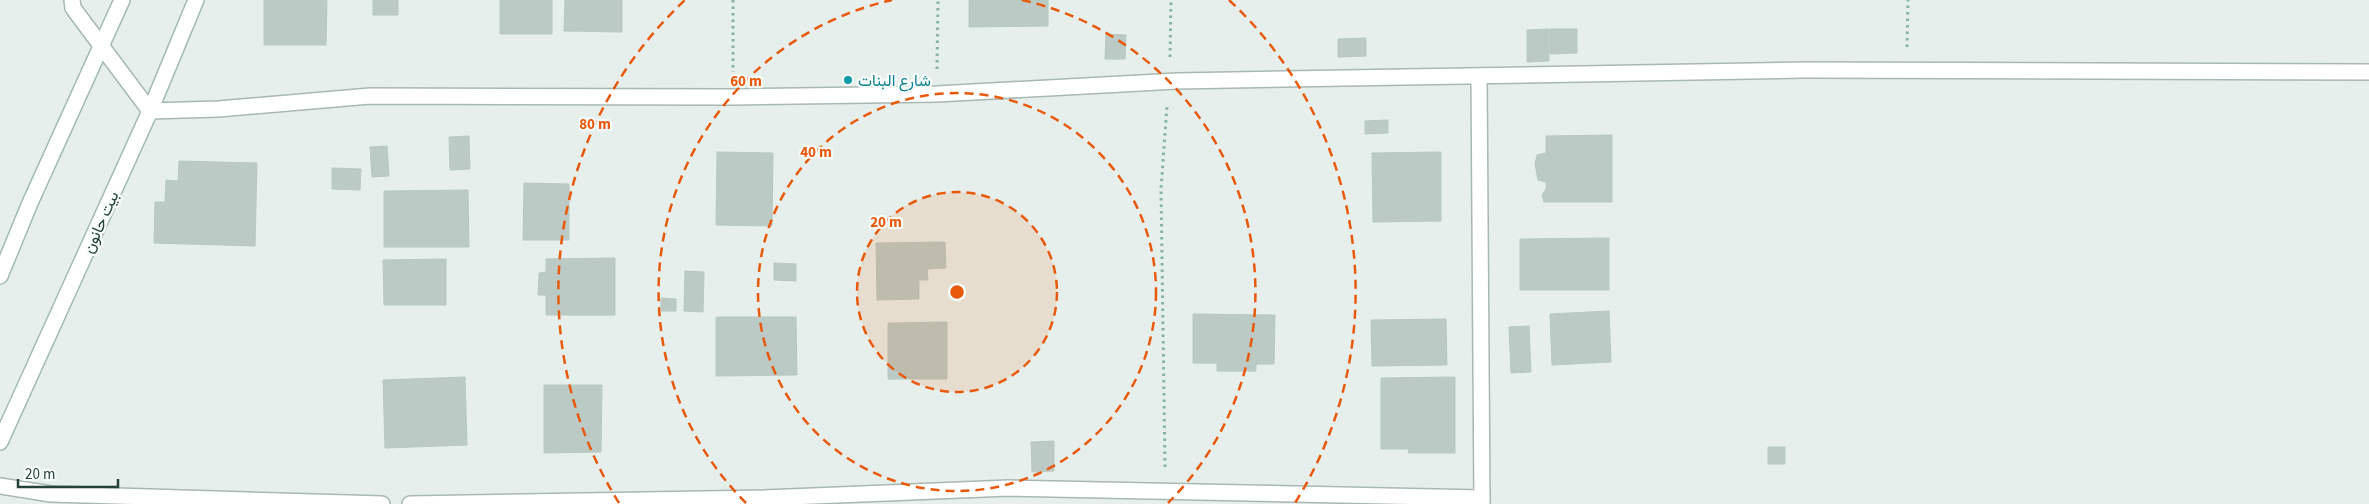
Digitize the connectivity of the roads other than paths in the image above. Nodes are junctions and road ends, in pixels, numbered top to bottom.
1 (72, 0) edge
2 (122, 0) edge
3 (196, 0) edge
4 (102, 48) junction
5 (2369, 72) edge
6 (1479, 76) junction
7 (150, 111) junction
8 (0, 276) edge
9 (0, 442) edge
10 (0, 486) edge
11 (1482, 501) edge
12 (382, 504) edge
13 (410, 504) edge

1 - 4 street
2 - 4 street
3 - 7 street, بيت حانون
4 - 7 street
4 - 8 street
5 - 6 street
6 - 7 street
6 - 11 street
7 - 9 street, بيت حانون
10 - 12 street
11 - 13 street

